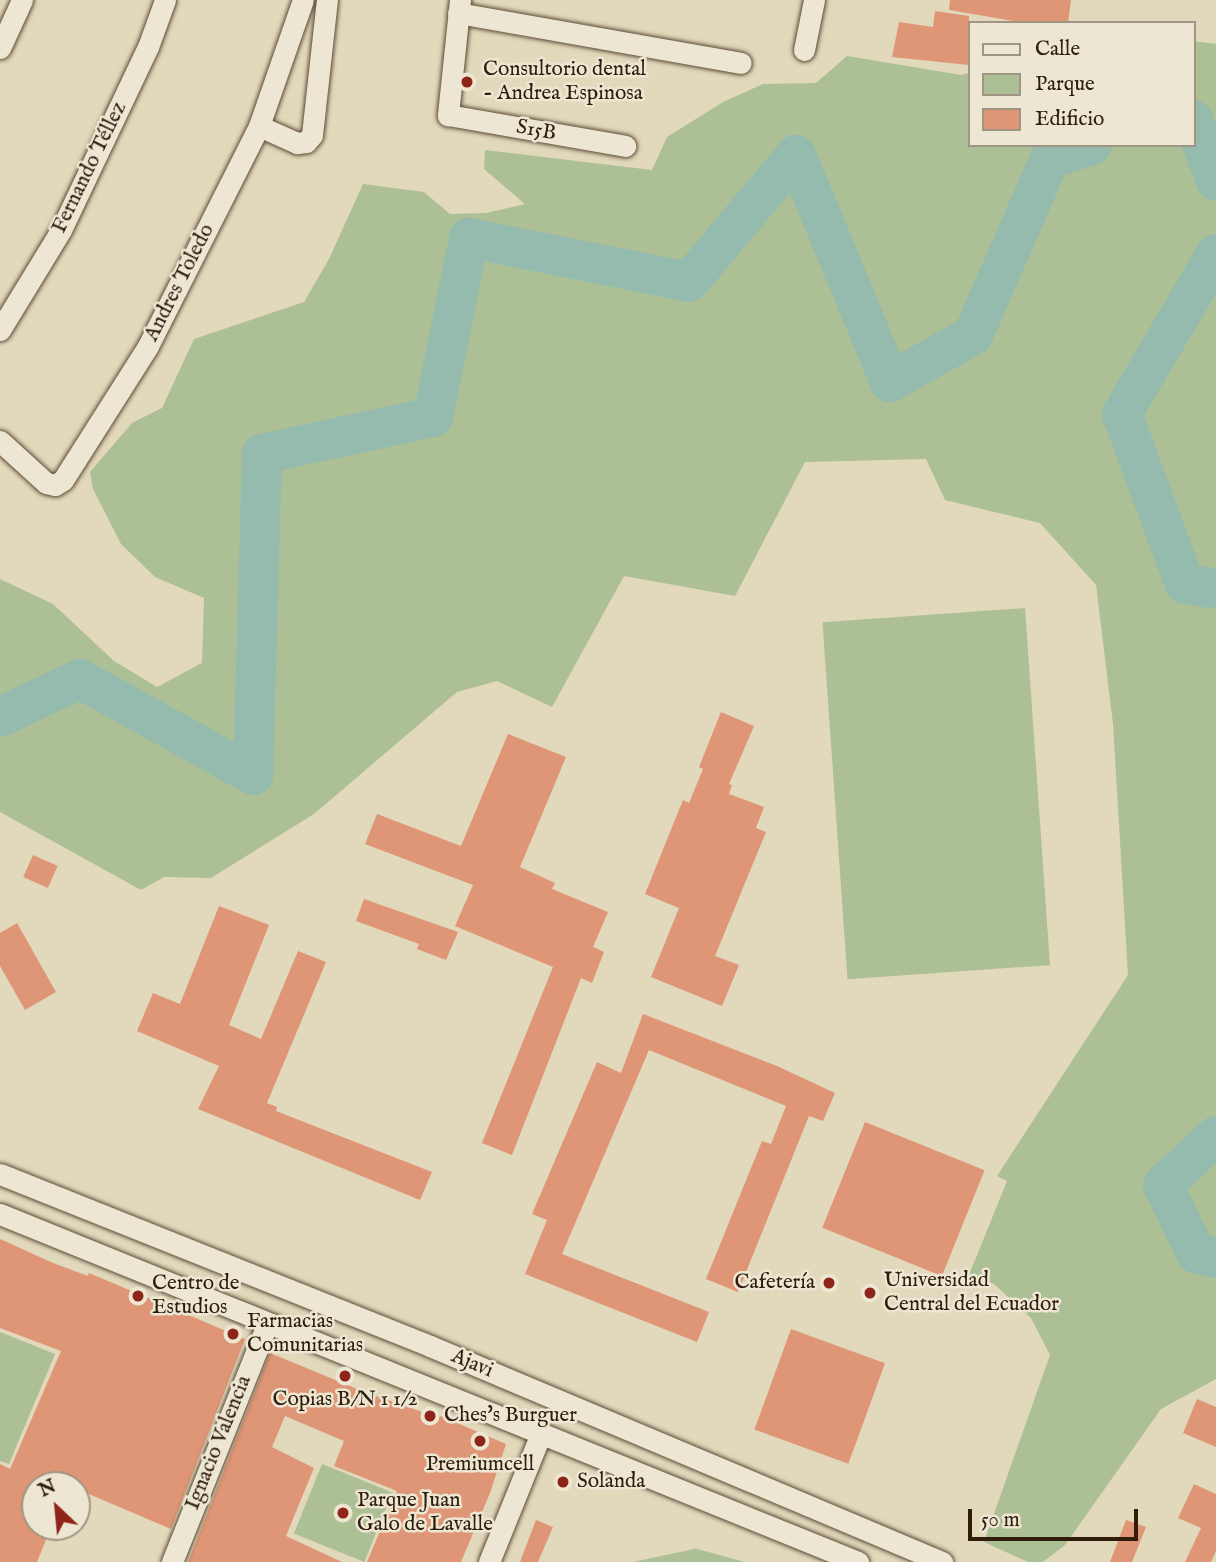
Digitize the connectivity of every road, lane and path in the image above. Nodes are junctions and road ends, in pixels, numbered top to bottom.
1 (22, 0) edge
2 (165, 0) edge
3 (303, 0) edge
4 (327, 0) edge
5 (814, 0) edge
6 (459, 7) edge
7 (0, 48) edge
8 (804, 50) dead end
9 (741, 63) dead end
10 (259, 126) junction
11 (625, 146) dead end
12 (0, 330) edge
13 (0, 441) edge
14 (0, 1174) edge
15 (0, 1214) edge
16 (267, 1324) junction
17 (541, 1433) junction
18 (172, 1562) edge
19 (489, 1562) edge
20 (858, 1562) edge
21 (942, 1562) edge

1 - 7 street
2 - 12 street, Fernando Téllez
3 - 10 street, Andres Toledo
4 - 10 street
5 - 8 street
6 - 9 street
6 - 11 street, S15B
10 - 13 street, Andres Toledo
14 - 21 street, Ajavi
15 - 16 street, Ajavi
16 - 17 street, Ajavi
16 - 18 street, Ignacio Valencia
17 - 19 street
17 - 20 street, Ajavi

